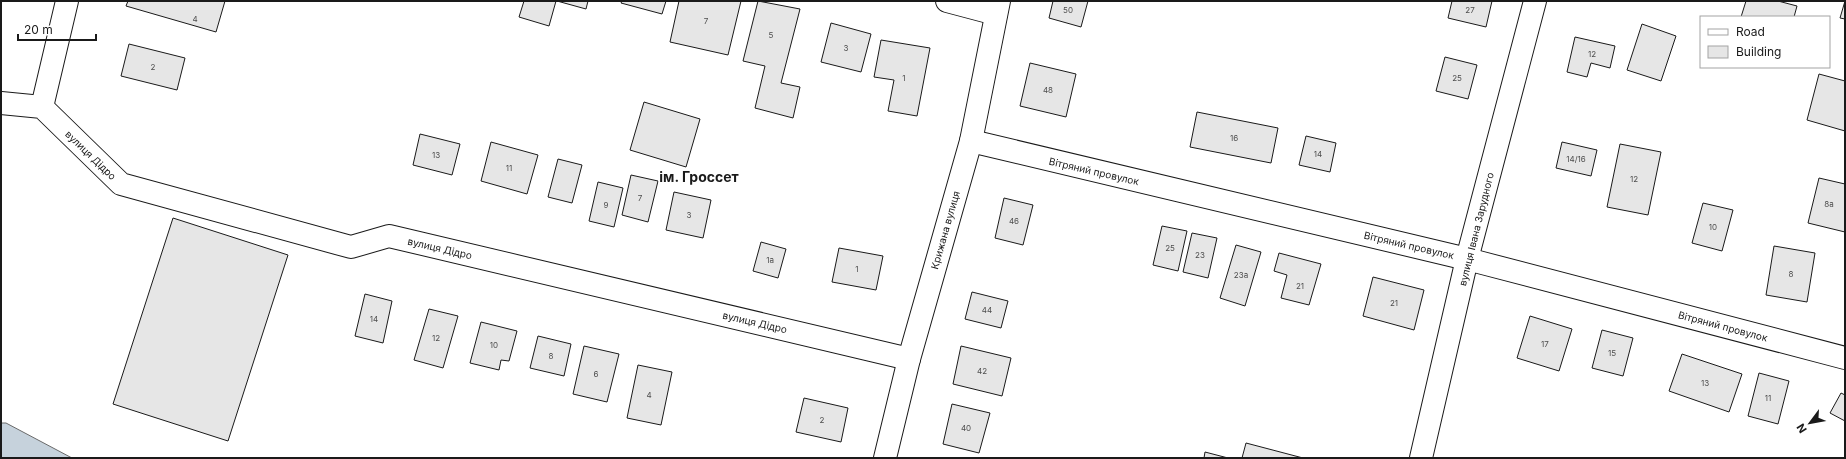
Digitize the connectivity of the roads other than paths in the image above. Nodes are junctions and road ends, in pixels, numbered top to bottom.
1 (67, 1) edge
2 (947, 1) edge
3 (1535, 1) edge
4 (998, 7) edge
5 (1, 103) edge
6 (42, 107) junction
7 (971, 141) junction
8 (1467, 259) junction
9 (1845, 358) edge
10 (909, 359) junction
11 (884, 458) edge
12 (1421, 458) edge

1 - 6 street
2 - 4 street
3 - 8 street, вулиця Івана Зарудного
4 - 7 street, Крижана вулиця
5 - 6 street
6 - 10 street, вулиця Дідро
7 - 8 street, Вітряний провулок
7 - 10 street, Крижана вулиця
8 - 9 street, Вітряний провулок
8 - 12 street, вулиця Івана Зарудного
10 - 11 street, Крижана вулиця

